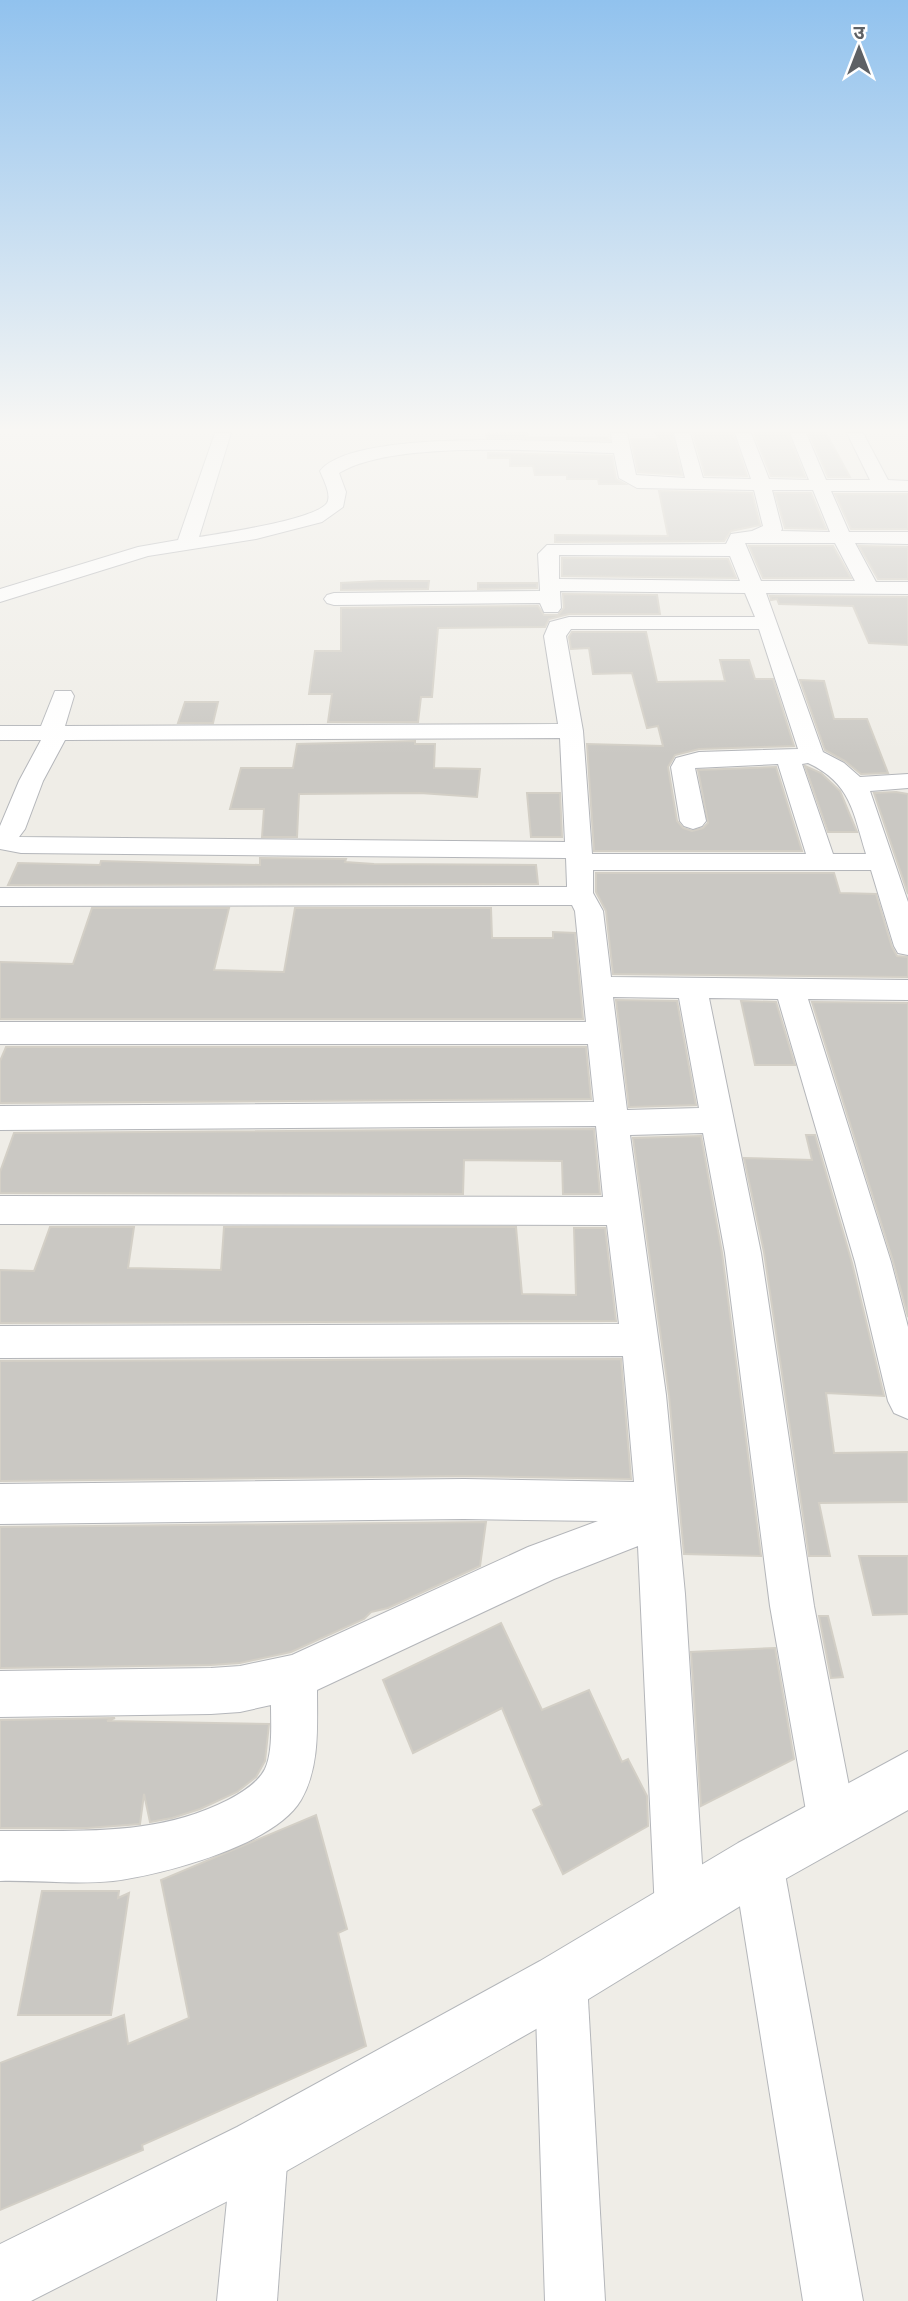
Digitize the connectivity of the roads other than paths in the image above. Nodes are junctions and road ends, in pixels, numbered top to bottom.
1 (203, 540) edge
2 (751, 540) edge
3 (796, 540) edge
4 (843, 540) edge
5 (187, 543) joint
6 (746, 543) junction
7 (754, 587) junction
8 (869, 588) junction
9 (908, 588) edge
10 (551, 591) junction
11 (0, 596) edge
12 (334, 599) dead end
13 (768, 623) junction
14 (562, 625) junction
15 (63, 696) dead end
16 (572, 730) junction
17 (54, 732) junction
18 (0, 733) edge
19 (799, 756) junction
20 (908, 781) edge
21 (855, 785) junction
22 (693, 821) dead end
23 (0, 840) edge
24 (822, 862) junction
25 (881, 862) junction
26 (578, 869) junction
27 (0, 897) edge
28 (901, 901) edge
29 (908, 946) edge
30 (599, 986) junction
31 (692, 988) junction
32 (790, 989) junction
33 (908, 990) edge
34 (0, 1033) edge
35 (604, 1033) junction
36 (0, 1118) edge
37 (613, 1118) junction
38 (717, 1120) junction
39 (0, 1210) edge
40 (623, 1211) junction
41 (640, 1340) junction
42 (0, 1342) edge
43 (908, 1401) edge
44 (0, 1504) edge
45 (656, 1511) junction
46 (295, 1677) junction
47 (0, 1694) edge
48 (908, 1779) edge
49 (832, 1822) junction
50 (0, 1856) edge
51 (758, 1863) junction
52 (680, 1911) junction
53 (561, 1982) junction
54 (260, 2150) junction
55 (0, 2280) edge
56 (247, 2301) edge
57 (575, 2301) edge
58 (833, 2301) edge

1 - 5 street
2 - 6 street
3 - 6 street
4 - 8 street
5 - 11 street
6 - 7 street
6 - 10 street
7 - 8 street
7 - 10 street
7 - 13 street
8 - 9 street
10 - 12 street
10 - 14 street
13 - 14 street
13 - 19 street
14 - 16 street
15 - 17 street
16 - 17 street
16 - 26 street
17 - 18 street
17 - 23 street
19 - 21 street
19 - 22 street
19 - 24 street
20 - 21 street
21 - 25 street
23 - 26 street
24 - 25 street
24 - 26 street
25 - 28 street
26 - 27 street
26 - 30 street
28 - 29 street
30 - 31 street
30 - 35 street
31 - 32 street
31 - 38 street
32 - 33 street
32 - 43 street
34 - 35 street
35 - 37 street
36 - 37 street
37 - 38 street
37 - 40 street
38 - 49 street
39 - 40 street
40 - 41 street
41 - 42 street
41 - 45 street
44 - 45 street
45 - 46 street
45 - 52 street
46 - 47 street
46 - 50 street
48 - 49 street
49 - 51 street
51 - 52 street
51 - 58 street
52 - 53 street
53 - 54 street
53 - 57 street
54 - 55 street
54 - 56 street

